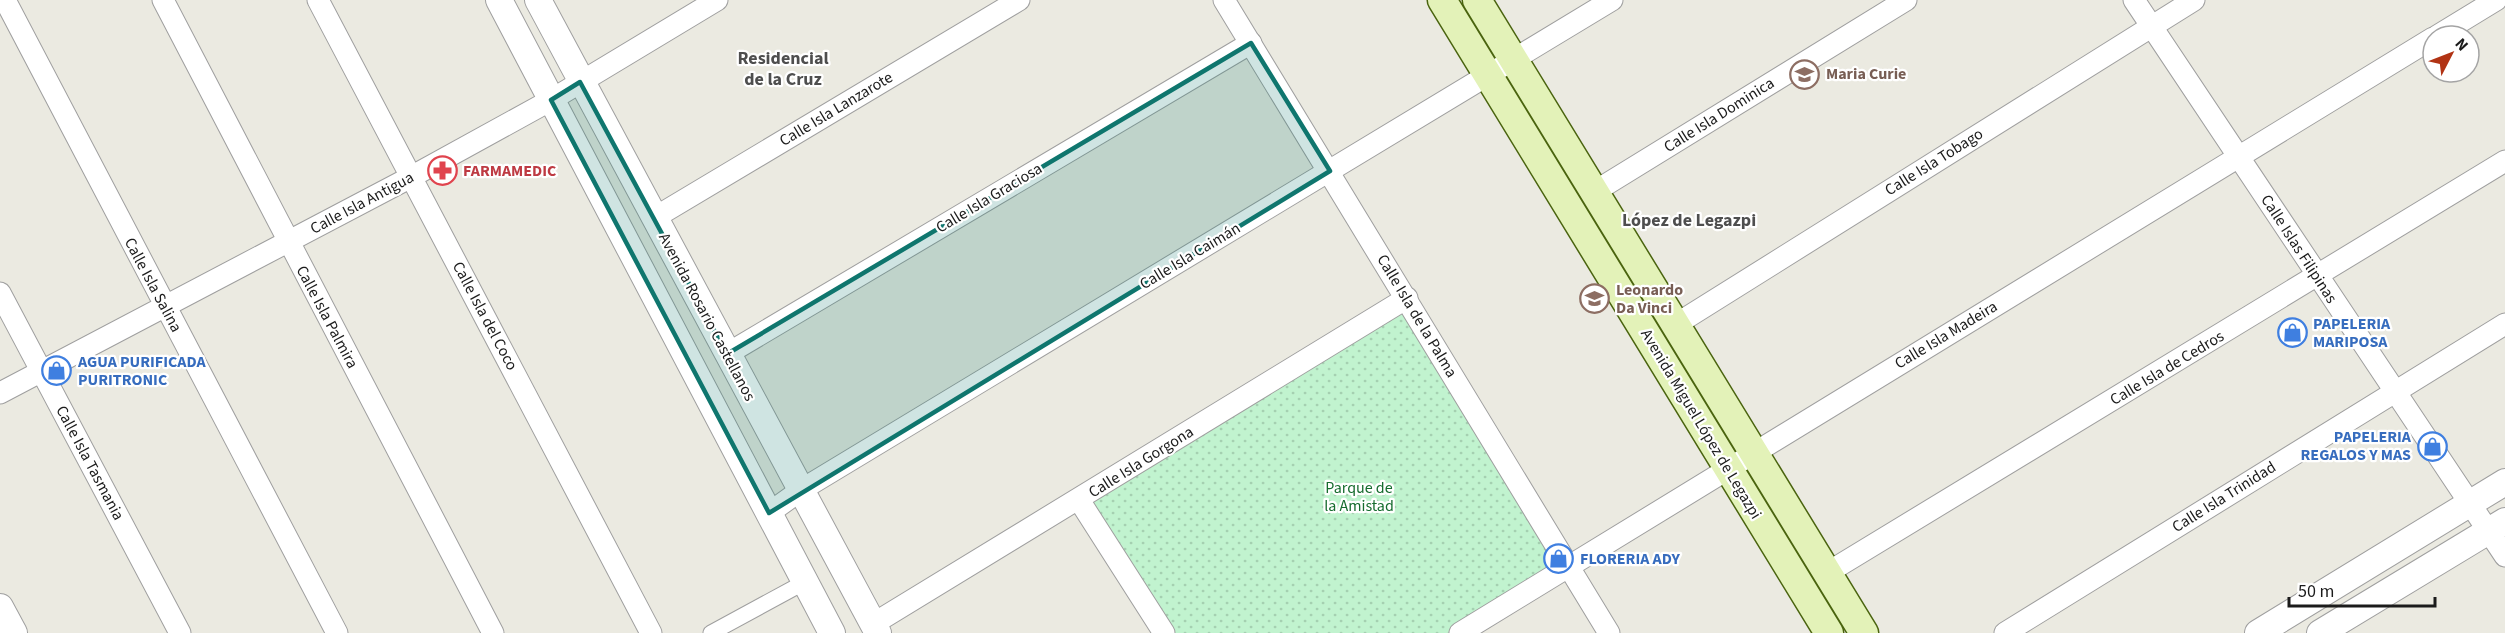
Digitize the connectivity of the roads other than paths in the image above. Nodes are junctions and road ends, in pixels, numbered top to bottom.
1 (5, 0) edge
2 (163, 0) edge
3 (318, 0) edge
4 (499, 0) edge
5 (538, 0) edge
6 (717, 0) edge
7 (1019, 0) edge
8 (1224, 0) edge
9 (1442, 0) edge
10 (1477, 0) edge
11 (1612, 0) edge
12 (1906, 0) edge
13 (2134, 0) edge
14 (2194, 0) edge
15 (2496, 0) edge
16 (2456, 24) edge
17 (2151, 25) junction
18 (1251, 43) junction
19 (2421, 46) edge
20 (1514, 60) junction
21 (1488, 75) junction
22 (580, 82) junction
23 (551, 100) junction
24 (2238, 157) junction
25 (2505, 161) edge
26 (1330, 171) junction
27 (411, 177) junction
28 (1594, 192) junction
29 (654, 218) junction
30 (288, 242) junction
31 (2317, 277) junction
32 (0, 293) edge
33 (1407, 298) junction
34 (164, 307) junction
35 (2505, 324) edge
36 (1676, 325) junction
37 (727, 354) junction
38 (41, 371) junction
39 (2394, 392) junction
40 (0, 393) edge
41 (1753, 452) junction
42 (1728, 468) junction
43 (2505, 482) edge
44 (801, 490) junction
45 (1079, 500) junction
46 (2469, 504) junction
47 (769, 513) junction
48 (2496, 526) edge
49 (2505, 556) edge
50 (1569, 566) junction
51 (1827, 573) junction
52 (805, 582) junction
53 (0, 607) edge
54 (876, 629) edge
55 (14, 633) edge
56 (180, 633) edge
57 (337, 633) edge
58 (493, 633) edge
59 (651, 633) edge
60 (711, 633) edge
61 (832, 633) edge
62 (1164, 633) edge
63 (1460, 633) edge
64 (1609, 633) edge
65 (1829, 633) edge
66 (1864, 633) edge
67 (2005, 633) edge
68 (2258, 633) edge
69 (2320, 633) edge

1 - 34 street, Calle Isla Salina
2 - 30 street, Calle Isla Palmira
3 - 27 street, Calle Isla del Coco
4 - 23 street
5 - 22 street, Avenida Rosario Castellanos
6 - 22 street, Calle Isla Antigua
7 - 29 street, Calle Isla Lanzarote
8 - 18 street, Calle Isla de la Palma
9 - 21 main road, Avenida Miguel López de Legazpi
10 - 20 main road, Avenida Miguel López de Legazpi
11 - 20 street, Calle Isla Caimán
12 - 28 street, Calle Isla Dominica
13 - 17 street, Calle Islas Filipinas
14 - 17 street, Calle Isla Tobago
15 - 16 street, Calle Isla Madeira
17 - 24 street, Calle Islas Filipinas
17 - 36 street, Calle Isla Tobago
18 - 26 street, Calle Isla de la Palma
18 - 37 street, Calle Isla Graciosa
19 - 24 street, Calle Isla Madeira
20 - 21 street, Calle Isla Caimán
20 - 28 main road, Avenida Miguel López de Legazpi
21 - 26 street, Calle Isla Caimán
21 - 42 main road, Avenida Miguel López de Legazpi
22 - 23 street, Calle Isla Antigua
22 - 29 street, Avenida Rosario Castellanos
23 - 27 street, Calle Isla Antigua
23 - 47 street
24 - 31 street, Calle Islas Filipinas
24 - 41 street, Calle Isla Madeira
25 - 31 street, Calle Isla de Cedros
26 - 33 street, Calle Isla de la Palma
26 - 44 street, Calle Isla Caimán
27 - 30 street, Calle Isla Antigua
27 - 59 street, Calle Isla del Coco
28 - 36 main road, Avenida Miguel López de Legazpi
29 - 37 street, Avenida Rosario Castellanos
30 - 34 street, Calle Isla Antigua
30 - 58 street, Calle Isla Palmira
31 - 39 street, Calle Islas Filipinas
31 - 51 street, Calle Isla de Cedros
32 - 38 street, Calle Isla Tasmania
33 - 45 street, Calle Isla Gorgona
33 - 50 street, Calle Isla de la Palma
34 - 38 street, Calle Isla Antigua
34 - 57 street, Calle Isla Salina
35 - 39 street, Calle Isla Trinidad
36 - 41 main road, Avenida Miguel López de Legazpi
37 - 44 street, Avenida Rosario Castellanos
38 - 40 street, Calle Isla Antigua
38 - 56 street, Calle Isla Tasmania
39 - 46 street, Calle Islas Filipinas
39 - 67 street, Calle Isla Trinidad
41 - 42 street, Calle Isla Madeira
41 - 51 main road, Avenida Miguel López de Legazpi
42 - 50 street, Calle Isla Madeira
42 - 65 main road, Avenida Miguel López de Legazpi
43 - 46 street
44 - 47 street, Calle Isla Caimán
44 - 54 street, Avenida Rosario Castellanos
45 - 54 street, Calle Isla Gorgona
45 - 62 street
46 - 48 street, Calle Islas Filipinas
46 - 68 street
47 - 52 street
48 - 49 street, Calle Islas Filipinas
48 - 69 street
50 - 63 street, Calle Isla Madeira
50 - 64 street, Calle Isla de la Palma
51 - 66 main road, Avenida Miguel López de Legazpi
52 - 60 street
52 - 61 street
53 - 55 street

